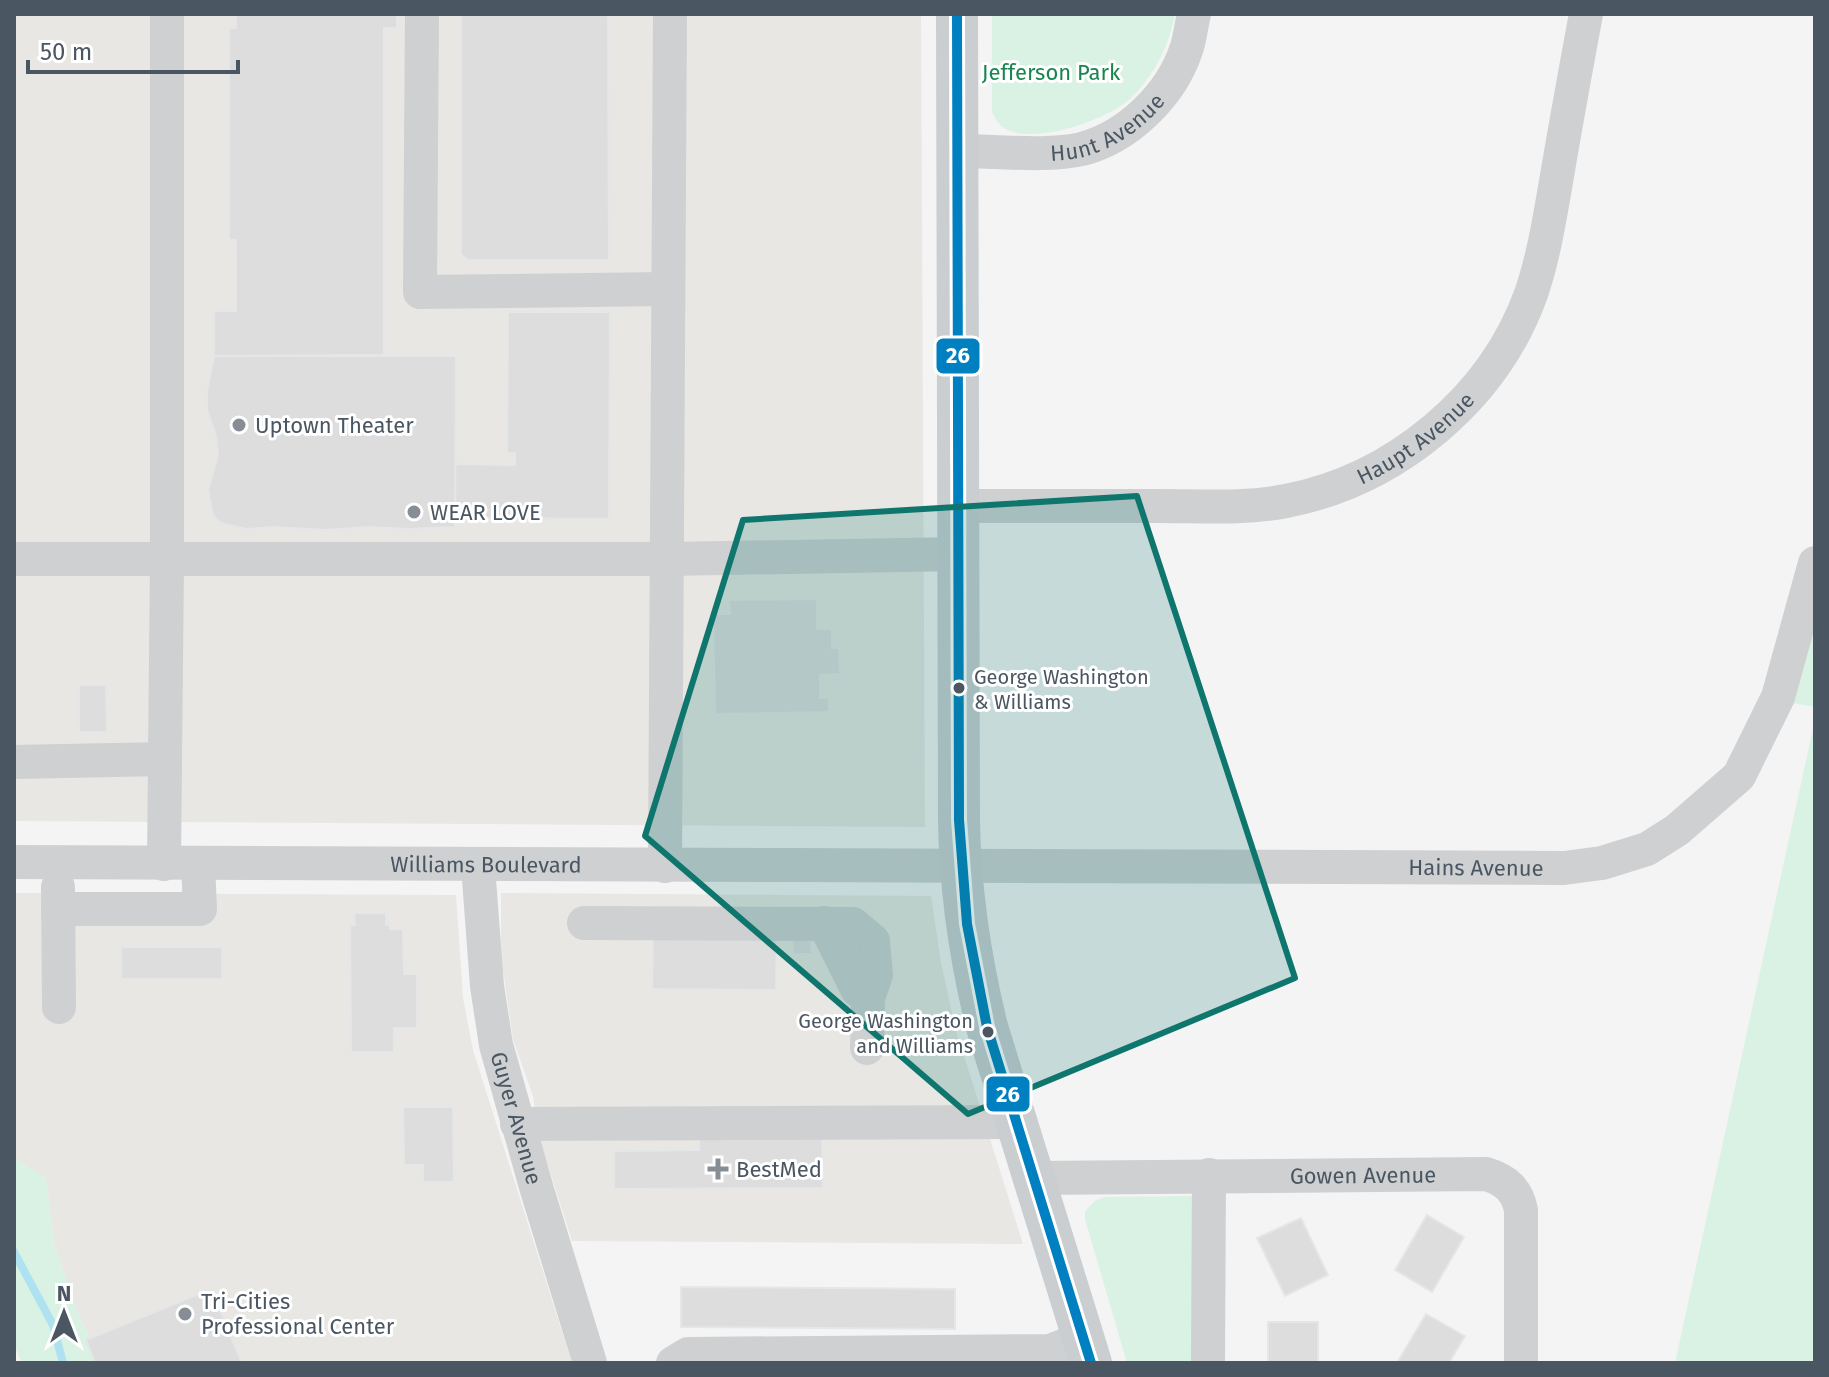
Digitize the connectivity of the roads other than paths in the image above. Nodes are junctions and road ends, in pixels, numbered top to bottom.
1 (167, 14) edge
2 (422, 14) edge
3 (670, 14) edge
4 (957, 14) edge
5 (1194, 14) edge
6 (1586, 14) edge
7 (958, 151) junction
8 (668, 289) junction
9 (958, 506) junction
10 (958, 554) junction
11 (14, 559) edge
12 (167, 559) junction
13 (668, 559) junction
14 (1815, 563) edge
15 (165, 759) junction
16 (14, 762) edge
17 (14, 862) edge
18 (58, 863) junction
19 (164, 864) junction
20 (198, 864) junction
21 (960, 864) junction
22 (478, 866) junction
23 (665, 866) junction
24 (58, 909) junction
25 (584, 923) dead end
26 (59, 1007) dead end
27 (867, 1048) dead end
28 (1016, 1122) junction
29 (517, 1124) junction
30 (1209, 1175) junction
31 (1033, 1178) junction
32 (1087, 1351) edge
33 (590, 1363) edge
34 (673, 1363) edge
35 (1208, 1363) edge
36 (1521, 1363) edge

1 - 12 street
2 - 8 street
3 - 8 street
4 - 7 main road
5 - 7 street, Hunt Avenue
6 - 9 street, Haupt Avenue
7 - 9 main road
8 - 13 street
9 - 10 main road
10 - 13 street
10 - 21 main road
11 - 12 street
12 - 13 street
12 - 15 street
13 - 23 street
14 - 21 street, Hains Avenue
15 - 16 street
15 - 19 street
17 - 18 street, Williams Boulevard
18 - 19 street, Williams Boulevard
18 - 24 street
19 - 20 street, Williams Boulevard
20 - 22 street, Williams Boulevard
20 - 24 street
21 - 23 street, Williams Boulevard
21 - 28 main road
22 - 23 street, Williams Boulevard
22 - 29 street, Guyer Avenue
24 - 26 street
25 - 27 street
28 - 29 street
28 - 31 main road
29 - 33 street, Guyer Avenue
30 - 31 street, Gowen Avenue
30 - 35 street
30 - 36 street, Gowen Avenue
31 - 32 main road
32 - 34 street

